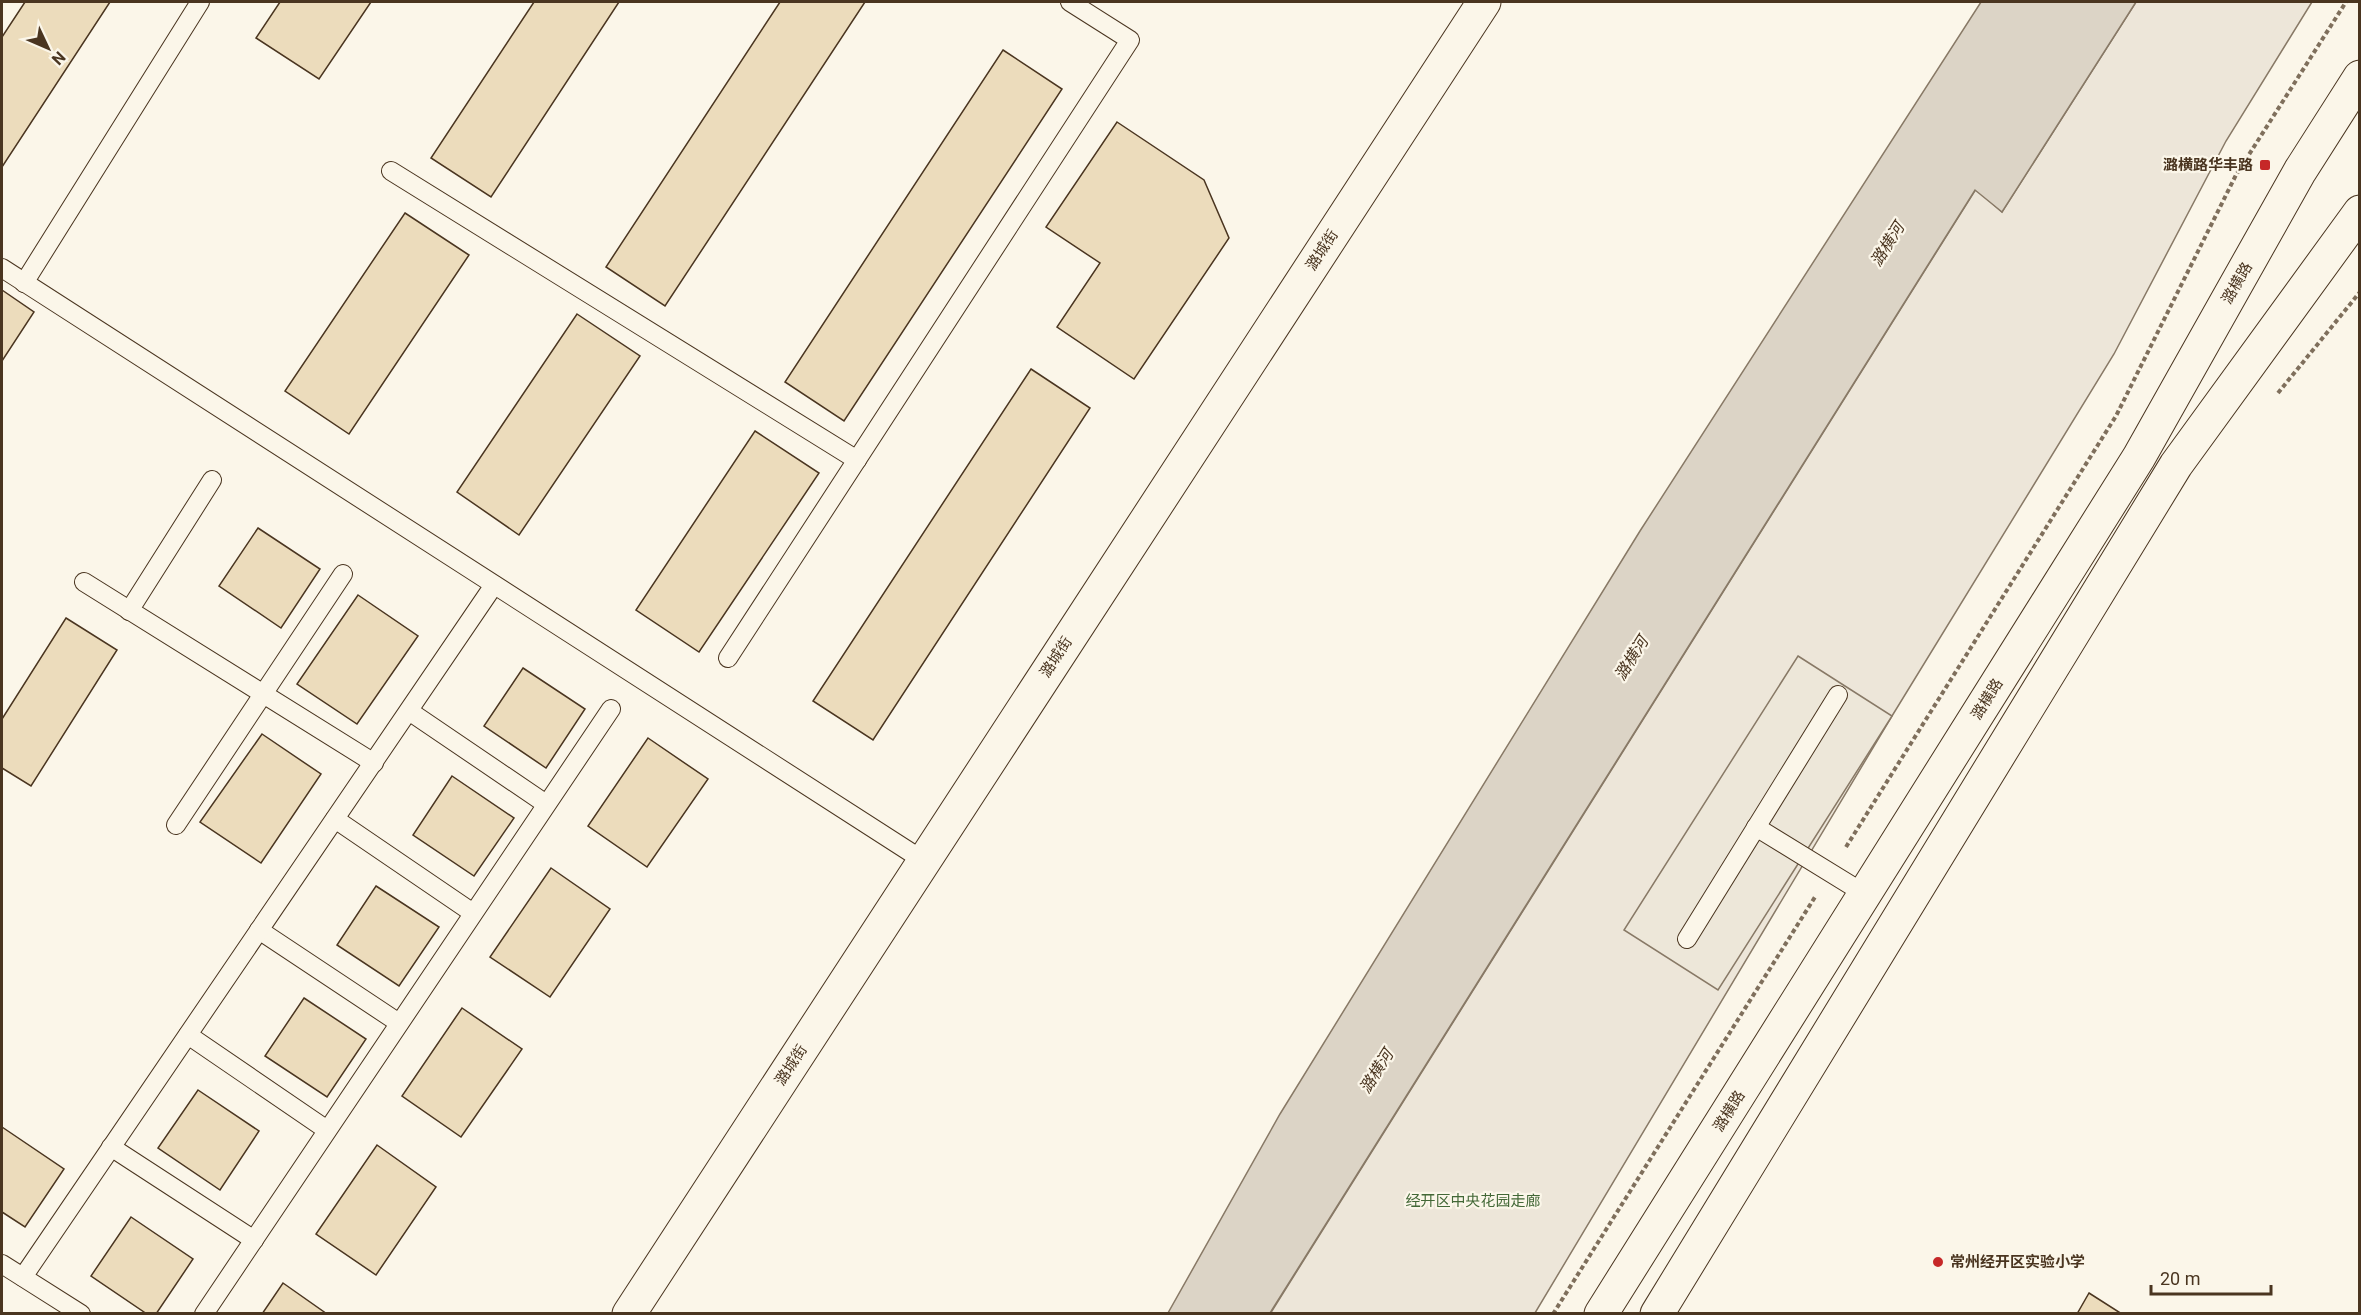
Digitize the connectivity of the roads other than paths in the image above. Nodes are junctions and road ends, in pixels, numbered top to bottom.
1 (200, 2) edge
2 (1070, 2) edge
3 (1484, 2) edge
4 (2360, 77) edge
5 (391, 171) dead end
6 (2360, 212) edge
7 (2, 268) edge
8 (24, 283) junction
9 (857, 460) junction
10 (212, 480) dead end
11 (343, 574) dead end
12 (84, 582) dead end
13 (494, 585) junction
14 (129, 611) junction
15 (728, 658) dead end
16 (264, 694) junction
17 (1838, 695) dead end
18 (611, 709) dead end
19 (409, 711) junction
20 (374, 763) junction
21 (546, 804) junction
22 (335, 819) junction
23 (176, 825) dead end
24 (1756, 827) junction
25 (924, 861) junction
26 (1865, 894) junction
27 (473, 913) junction
28 (259, 930) junction
29 (1687, 939) dead end
30 (399, 1023) junction
31 (188, 1035) junction
32 (327, 1130) junction
33 (111, 1147) junction
34 (254, 1240) junction
35 (2, 1264) edge
36 (23, 1277) junction
37 (81, 1314) edge
38 (204, 1314) edge
39 (629, 1314) edge
40 (1602, 1314) edge
41 (1657, 1314) edge

1 - 8 lane
2 - 9 lane
3 - 25 main road, 潞城街
4 - 26 main road, 潞横路
5 - 9 lane
6 - 41 main road
7 - 8 lane
8 - 13 lane
9 - 15 lane
10 - 14 lane
11 - 16 lane
12 - 14 lane
13 - 19 lane
13 - 25 lane
14 - 16 lane
16 - 20 lane
16 - 23 lane
17 - 24 lane
18 - 21 lane
19 - 20 lane
19 - 21 lane
20 - 22 lane
21 - 27 lane
22 - 27 lane
22 - 28 lane
24 - 26 lane
24 - 29 lane
25 - 39 main road, 潞城街
26 - 40 main road, 潞横路
27 - 30 lane
28 - 30 lane
28 - 31 lane
30 - 32 lane
31 - 32 lane
31 - 33 lane
32 - 34 lane
33 - 34 lane
33 - 36 lane
34 - 38 lane
35 - 36 lane
36 - 37 lane

